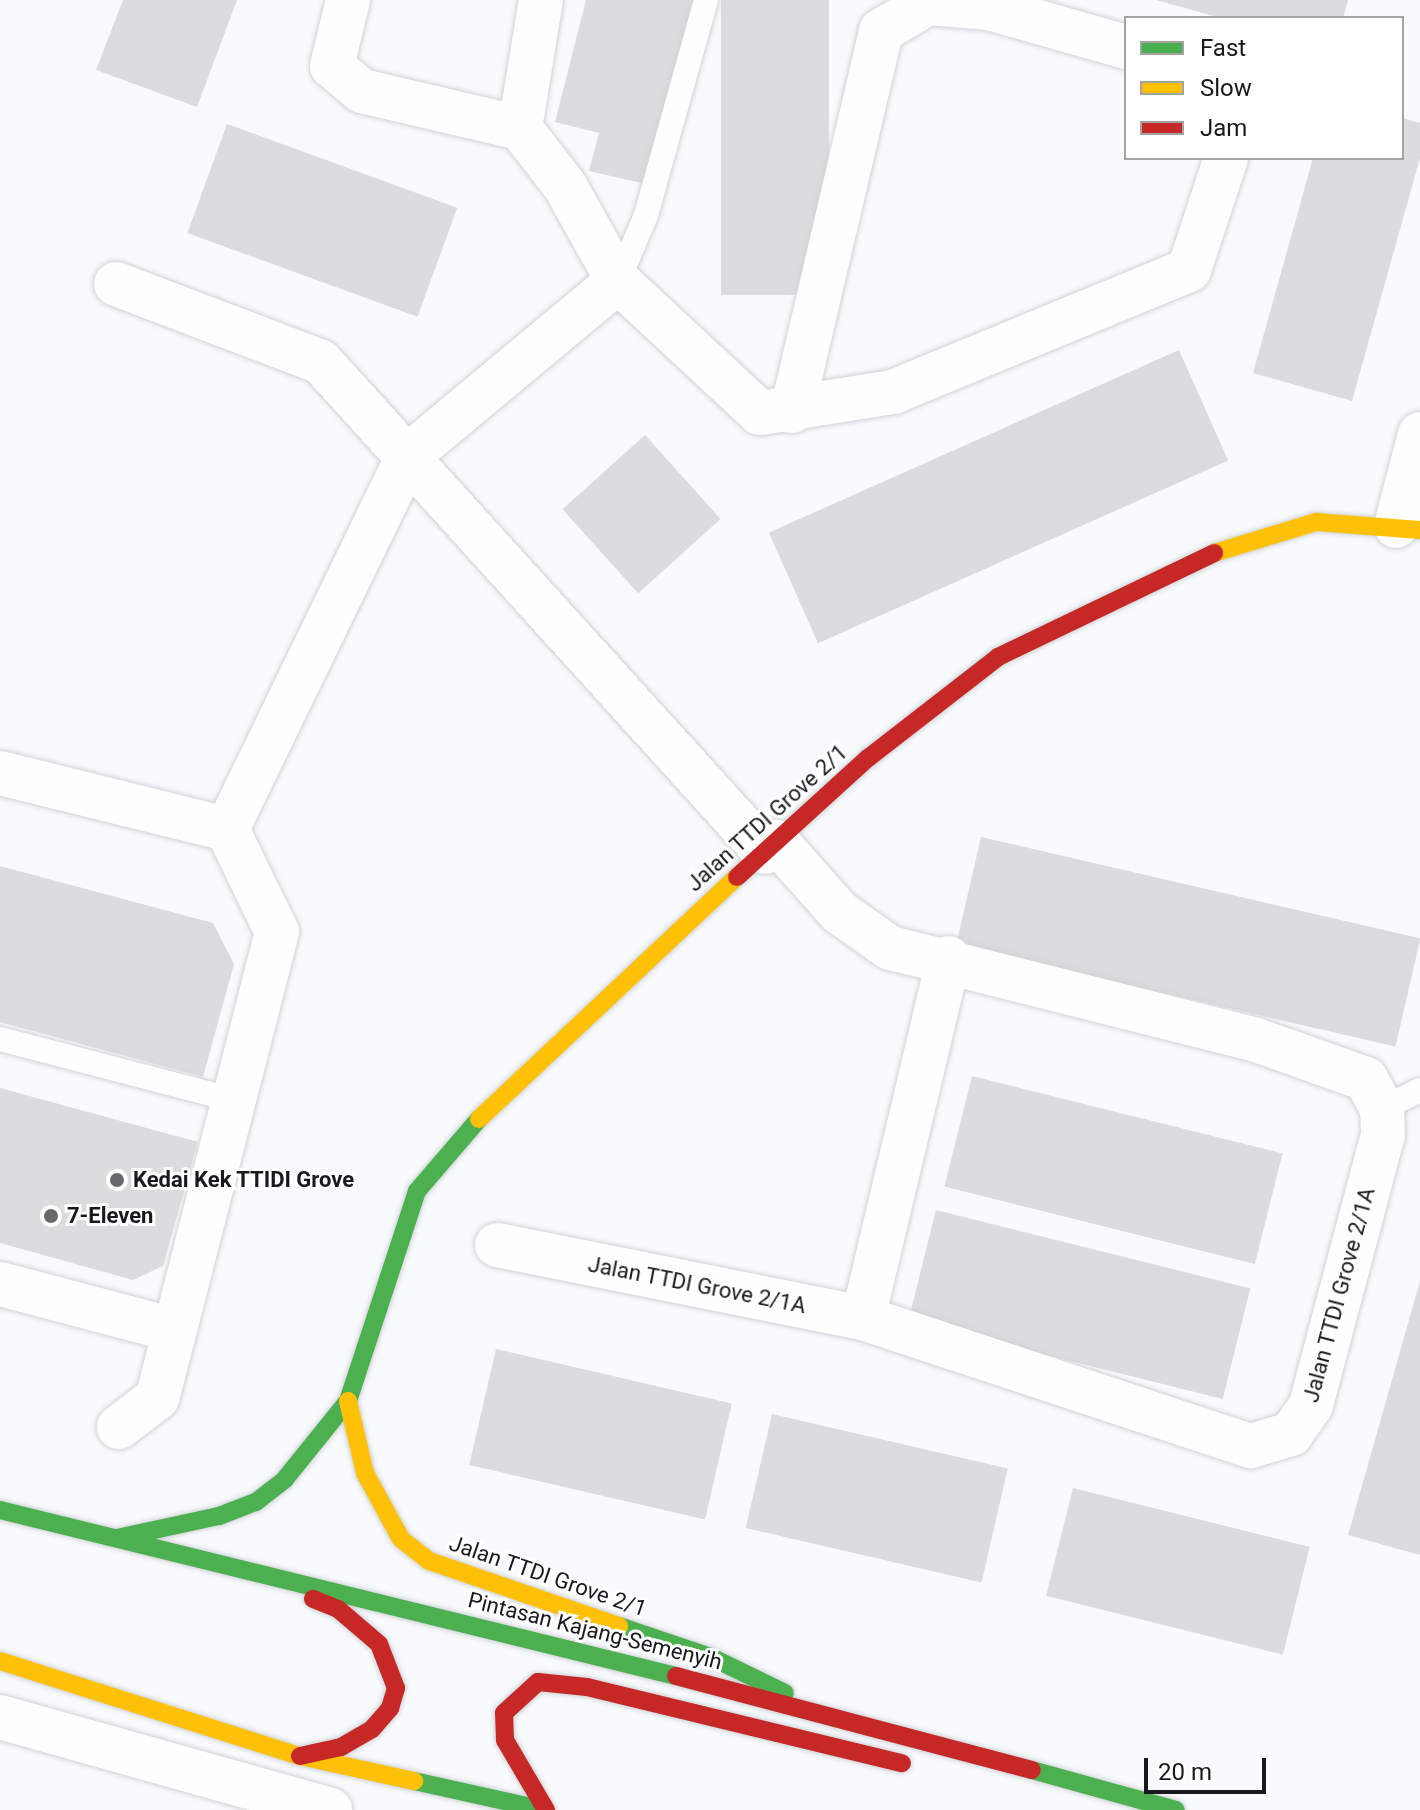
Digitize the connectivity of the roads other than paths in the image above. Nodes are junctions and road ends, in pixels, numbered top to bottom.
1 (348, 0) edge
2 (541, 0) edge
3 (706, 0) edge
4 (904, 8) edge
5 (1124, 46) edge
6 (520, 128) junction
7 (1225, 160) edge
8 (618, 281) junction
9 (116, 284) dead end
10 (792, 411) junction
11 (1420, 434) edge
12 (408, 456) junction
13 (1408, 528) edge
14 (0, 773) edge
15 (227, 829) junction
16 (771, 847) junction
17 (949, 958) junction
18 (0, 1039) edge
19 (235, 1100) junction
20 (1401, 1100) edge
21 (497, 1245) dead end
22 (0, 1284) edge
23 (863, 1318) junction
24 (170, 1329) junction
25 (348, 1401) junction
26 (119, 1427) dead end
27 (0, 1510) edge
28 (117, 1538) junction
29 (244, 1570) junction
30 (0, 1661) edge
31 (822, 1712) junction
32 (0, 1717) edge
33 (300, 1756) junction
34 (1083, 1783) junction
35 (448, 1802) edge
36 (330, 1810) edge
37 (546, 1810) edge
38 (1176, 1810) edge

1 - 6 street
2 - 6 street
3 - 8 lane
4 - 5 street
4 - 10 street
6 - 8 street
7 - 10 street
8 - 10 street
8 - 12 street
9 - 12 street, Jalan TTDI Grove 2/1A
11 - 13 street
12 - 15 street
12 - 16 street, Jalan TTDI Grove 2/1A
13 - 16 main road, Jalan TTDI Grove 2/1
14 - 15 street
15 - 19 street
16 - 17 street, Jalan TTDI Grove 2/1A
16 - 25 main road, Jalan TTDI Grove 2/1
17 - 20 street, Jalan TTDI Grove 2/1A
17 - 23 street
18 - 19 lane
19 - 24 street
20 - 23 street, Jalan TTDI Grove 2/1A
21 - 23 street, Jalan TTDI Grove 2/1A
22 - 24 street
24 - 26 street
25 - 28 main road, Jalan TTDI Grove 2/1
25 - 31 main road, Jalan TTDI Grove 2/1
27 - 28 main road, Pintasan Kajang-Semenyih
28 - 29 main road, Pintasan Kajang-Semenyih
29 - 31 main road, Pintasan Kajang-Semenyih
29 - 33 main road
30 - 33 main road
31 - 34 main road, Pintasan Kajang-Semenyih
32 - 36 street
33 - 35 main road
34 - 37 main road
34 - 38 main road, Pintasan Kajang-Semenyih
35 - 37 main road

